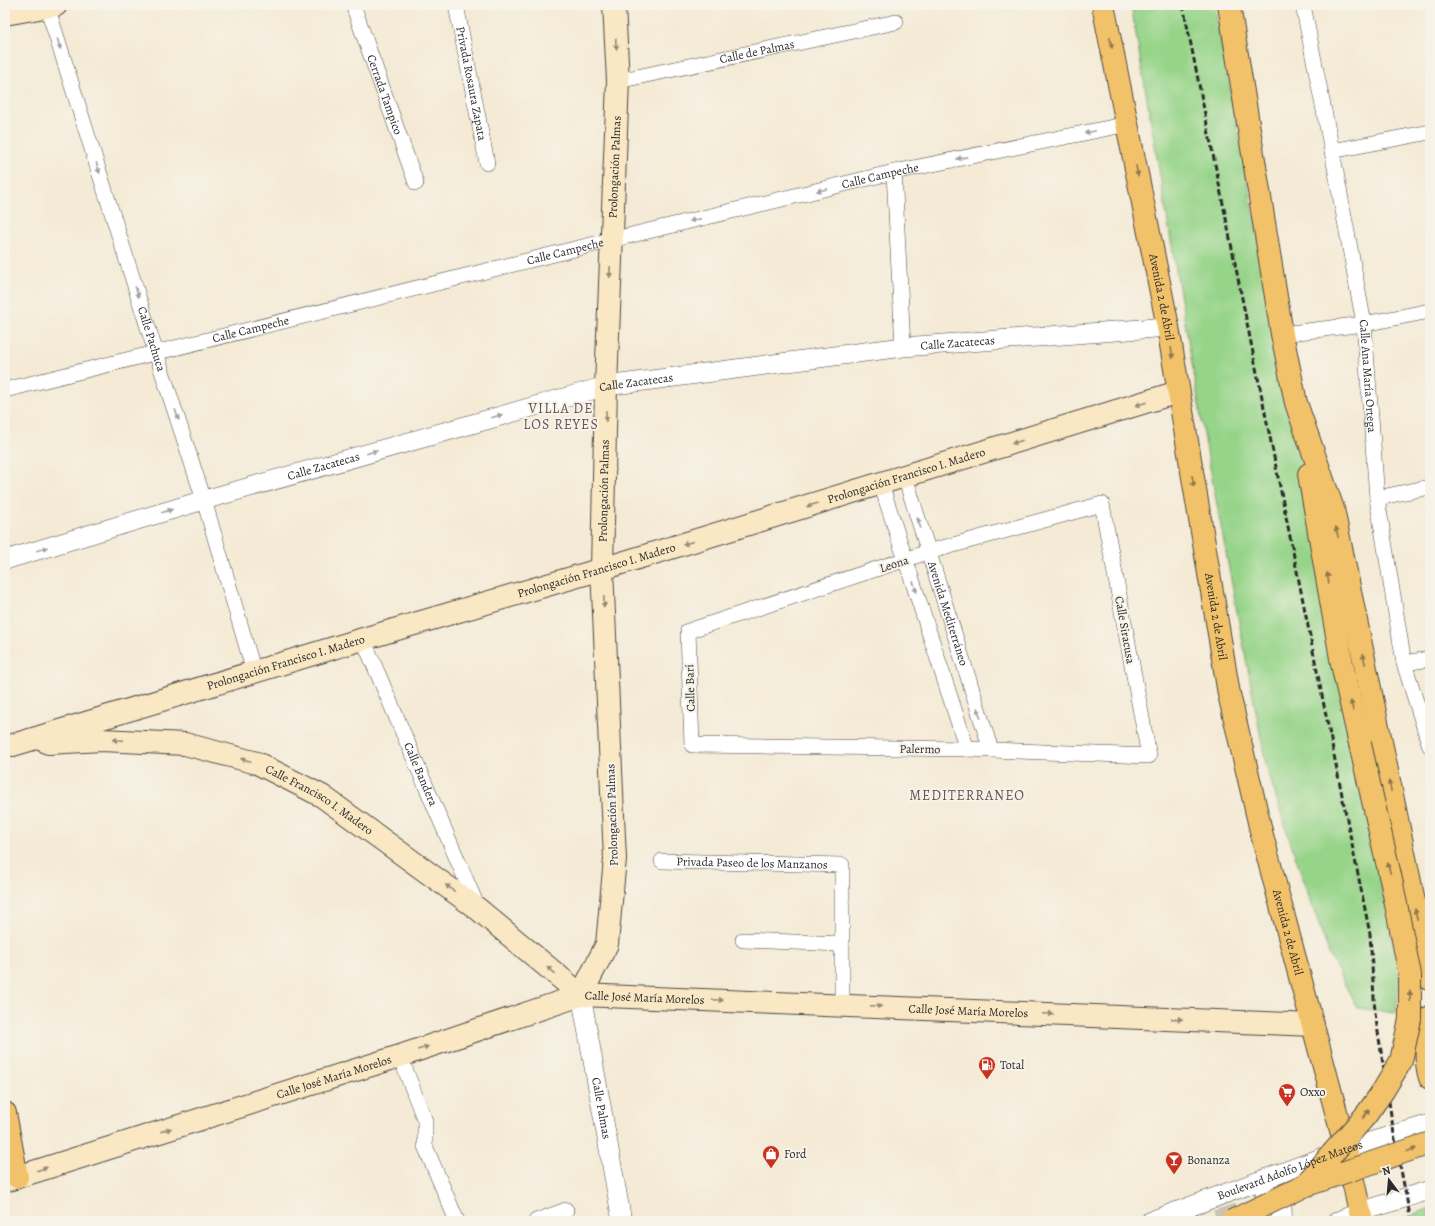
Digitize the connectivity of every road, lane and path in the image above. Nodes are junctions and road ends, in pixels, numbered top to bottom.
1 (353, 5) edge
2 (456, 5) edge
3 (614, 5) edge
4 (1103, 5) edge
5 (1229, 5) edge
6 (1303, 5) edge
7 (52, 6) edge
8 (5, 14) edge
9 (896, 22) dead end
10 (618, 81) junction
11 (1128, 124) junction
12 (1430, 132) edge
13 (1332, 151) junction
14 (487, 163) dead end
15 (894, 172) junction
16 (416, 183) dead end
17 (612, 240) junction
18 (1430, 311) edge
19 (1364, 324) junction
20 (1168, 328) junction
21 (1282, 334) junction
22 (903, 347) junction
23 (156, 353) junction
24 (606, 386) junction
25 (5, 390) edge
26 (1178, 392) junction
27 (1296, 403) junction
28 (905, 477) junction
29 (881, 484) junction
30 (1430, 487) edge
31 (1377, 498) junction
32 (204, 500) junction
33 (1102, 504) joint
34 (928, 552) junction
35 (5, 560) edge
36 (906, 560) junction
37 (602, 569) junction
38 (688, 631) joint
39 (363, 639) junction
40 (1430, 659) edge
41 (1404, 663) junction
42 (254, 672) junction
43 (692, 745) joint
44 (9, 746) edge
45 (1430, 746) edge
46 (967, 749) junction
47 (991, 750) junction
48 (1149, 756) joint
49 (662, 860) dead end
50 (478, 909) junction
51 (743, 940) dead end
52 (842, 944) junction
53 (1430, 979) edge
54 (581, 995) junction
55 (842, 1005) junction
56 (1313, 1025) junction
57 (1429, 1027) edge
58 (400, 1056) junction
59 (1430, 1078) edge
60 (5, 1113) edge
61 (1430, 1124) edge
62 (1430, 1143) edge
63 (1346, 1149) junction
64 (11, 1179) edge
65 (1304, 1186) junction
66 (1430, 1190) edge
67 (1193, 1206) junction
68 (566, 1210) dead end
69 (1361, 1217) edge
70 (457, 1221) edge
71 (536, 1221) edge
72 (622, 1221) edge
73 (1152, 1221) edge
74 (1232, 1221) tunnel mouth
75 (1280, 1221) edge
76 (1338, 1221) edge

1 - 16 street, Cerrada Tampico
2 - 14 street, Privada Rosaura Zapata
3 -> 10 main road, Prolongación Palmas
4 -> 11 main road, Avenida 2 de Abril
5 - 21 main road
6 - 13 street, Calle Ana María Ortega
7 - 8 main road
7 -> 23 street, Calle Pachuca
9 - 10 street, Calle de Palmas
10 - 17 main road, Prolongación Palmas
11 -> 15 street, Calle Campeche
11 -> 20 main road, Avenida 2 de Abril
12 - 13 street
13 - 19 street, Calle Ana María Ortega
15 -> 17 street, Calle Campeche
15 - 22 street
17 - 23 street, Calle Campeche
17 -> 24 main road, Prolongación Palmas
18 - 19 street
19 - 21 street
19 - 31 street, Calle Ana María Ortega
20 - 22 street, Calle Zacatecas
20 -> 26 main road, Avenida 2 de Abril
21 - 27 main road
22 - 24 street, Calle Zacatecas
23 - 25 street, Calle Campeche
23 -> 32 street, Calle Pachuca
32 -> 24 street, Calle Zacatecas
24 -> 37 main road, Prolongación Palmas
26 -> 28 main road, Prolongación Francisco I. Madero
26 -> 56 main road, Avenida 2 de Abril
53 -> 27 main road
65 -> 27 main road, bridge
28 - 29 main road, Prolongación Francisco I. Madero
34 -> 28 street, Avenida Mediterráneo
29 - 36 street, Avenida Mediterráneo
29 -> 37 main road, Prolongación Francisco I. Madero
30 - 31 street
31 - 41 street, Calle Ana María Ortega
35 -> 32 street, Calle Zacatecas
32 - 42 street, Calle Pachuca
33 - 34 street, Leona
33 - 48 street, Calle Siracusa
34 - 36 street, Leona
47 -> 34 street, Avenida Mediterráneo
36 - 38 street, Leona
36 -> 46 street, Avenida Mediterráneo
37 - 39 main road, Prolongación Francisco I. Madero
37 -> 54 main road, Prolongación Palmas
38 - 43 street, Calle Barí
39 - 42 main road, Prolongación Francisco I. Madero
39 - 50 street, Calle Bandera
40 - 41 street
41 - 45 street, Calle Ana María Ortega
42 - 44 main road, Prolongación Francisco I. Madero
43 - 46 street, Palermo
50 -> 44 main road, Calle Francisco I. Madero
46 - 47 street, Palermo
47 - 48 street, Palermo
49 - 52 street, Privada Paseo de los Manzanos
54 -> 50 main road, Calle Francisco I. Madero
51 - 52 street
52 - 55 street
54 -> 55 main road, Calle José María Morelos
58 -> 54 main road, Calle José María Morelos
54 - 72 street, Calle Palmas
55 -> 56 main road, Calle José María Morelos
56 - 63 main road, Avenida 2 de Abril
57 - 59 main road
64 -> 58 main road, Calle José María Morelos
58 - 70 street
60 - 64 main road
61 - 63 street, Boulevard Adolfo López Mateos
65 -> 62 main road, Boulevard Adolfo López Mateos, bridge
63 - 67 street, Boulevard Adolfo López Mateos
63 - 69 main road, Avenida 2 de Abril
65 - 74 main road, Boulevard Adolfo López Mateos, bridge
66 - 69 street
67 - 73 street, Boulevard Adolfo López Mateos
67 - 75 street
68 - 71 street
69 - 76 street

